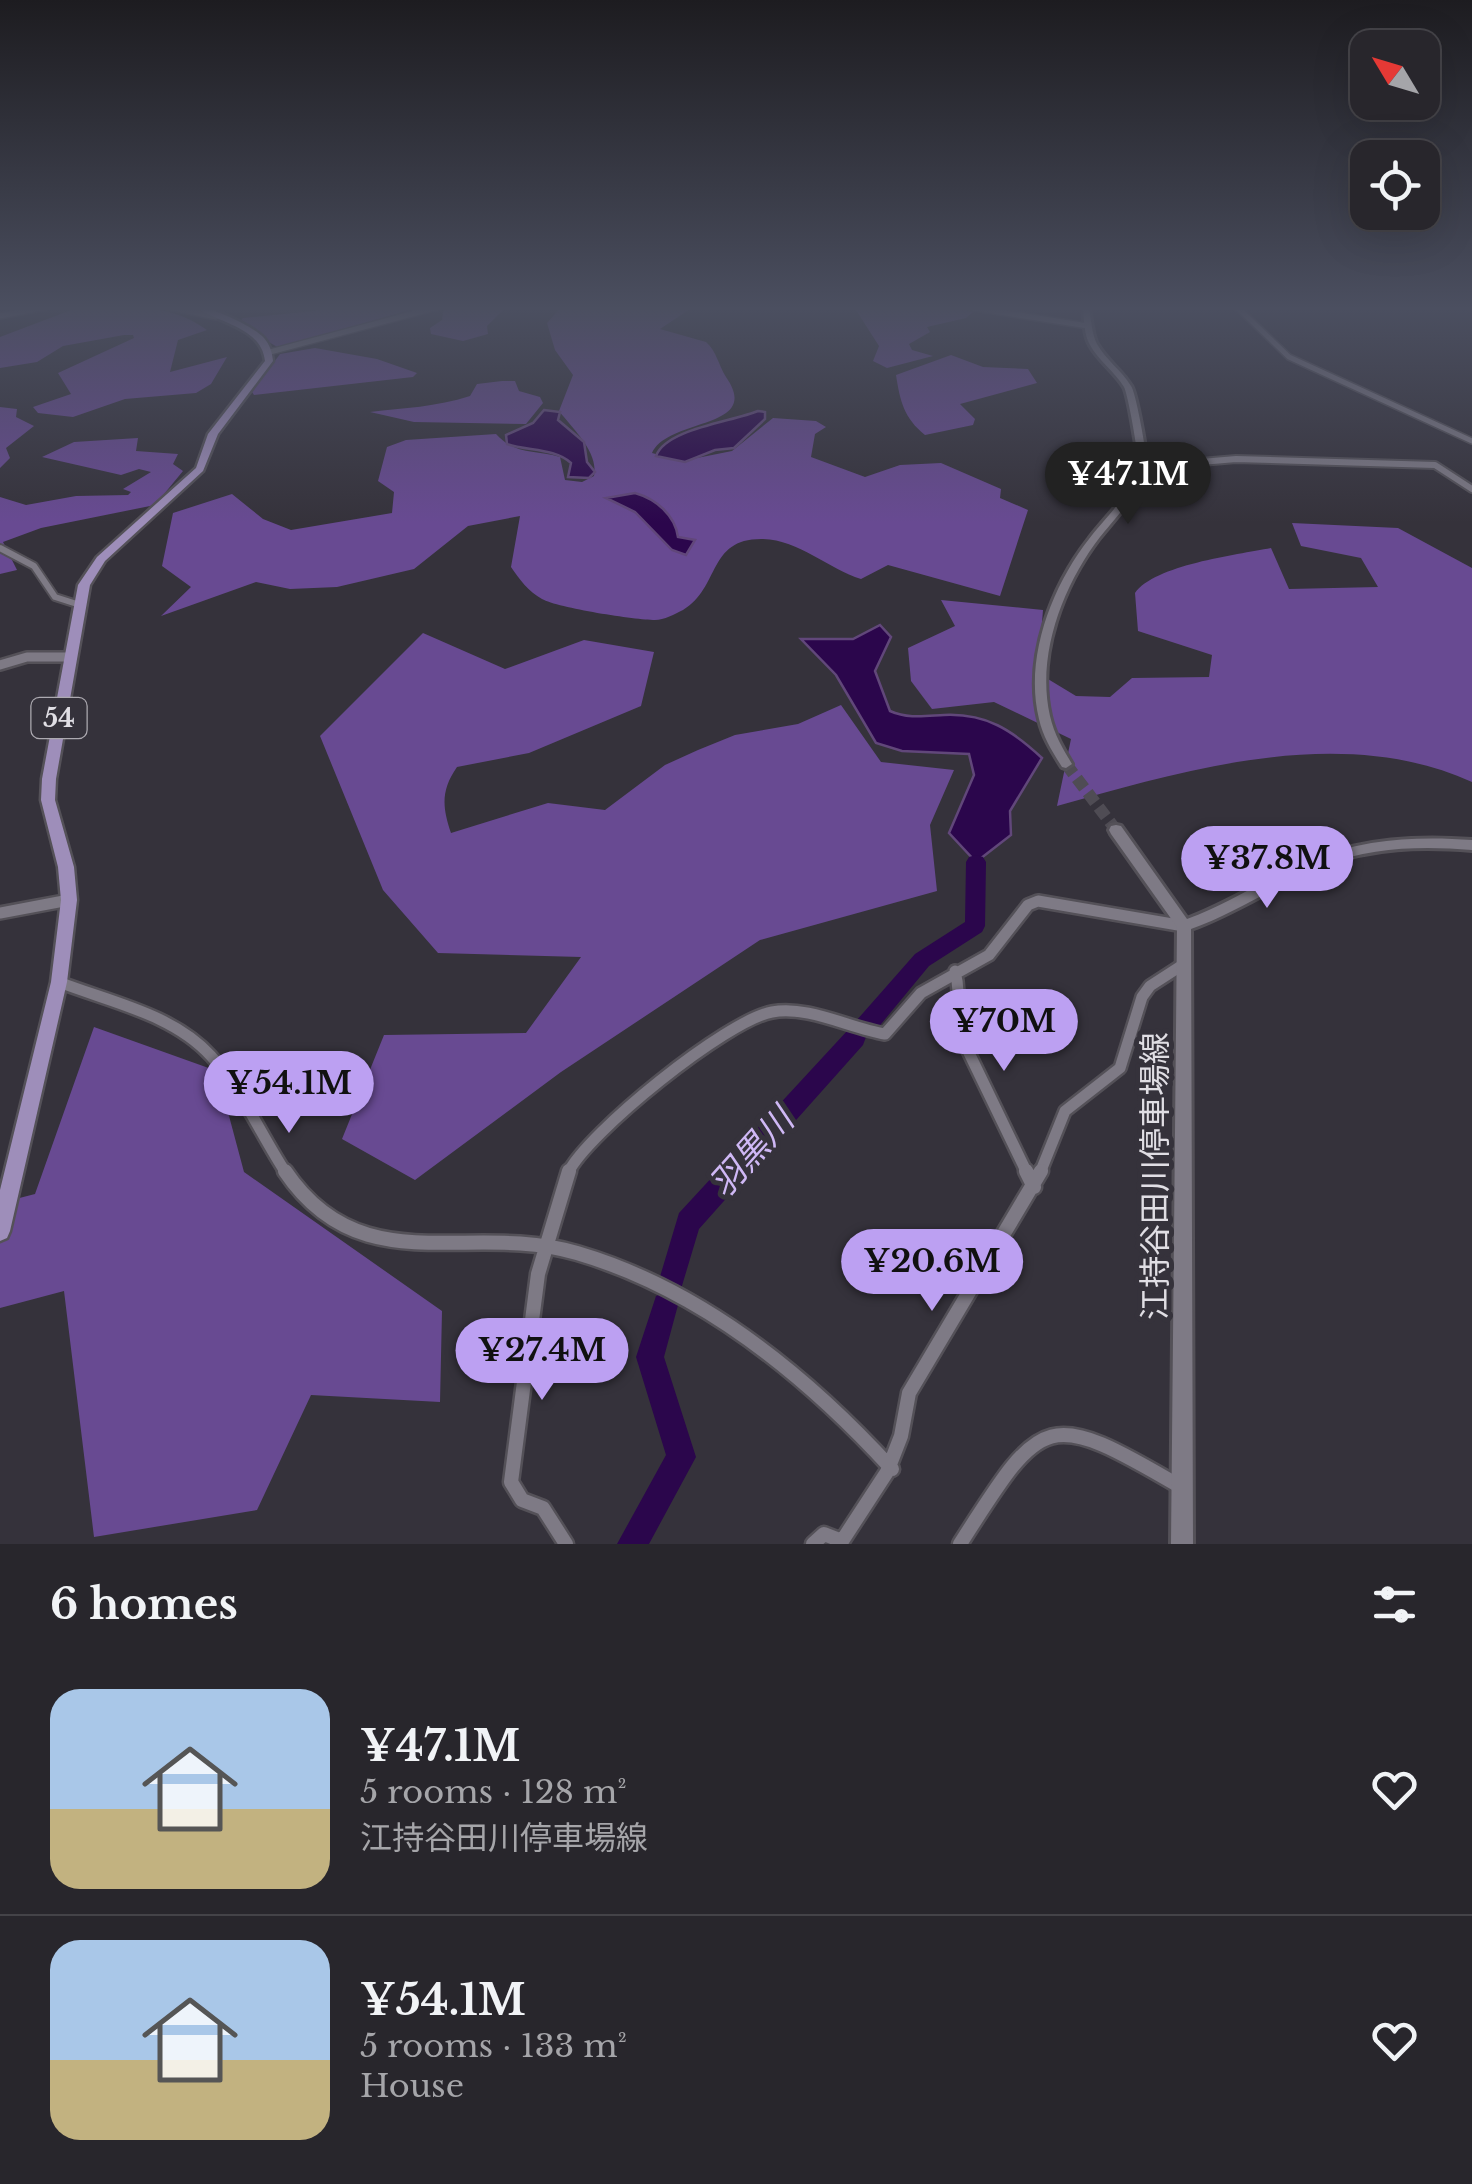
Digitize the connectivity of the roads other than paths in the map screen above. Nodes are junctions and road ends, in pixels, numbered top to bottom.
1 (257, 379) edge
2 (1122, 379) edge
3 (1335, 379) edge
4 (1470, 440) edge
5 (1143, 467) junction
6 (1472, 490) edge
7 (0, 548) edge
8 (80, 604) junction
9 (70, 657) junction
10 (0, 665) edge
11 (1066, 764) tunnel mouth
12 (1116, 830) tunnel mouth
13 (1472, 845) edge
14 (69, 900) junction
15 (0, 913) edge
16 (1184, 926) junction
17 (1186, 962) junction
18 (955, 971) junction
19 (58, 982) junction
20 (1034, 1187) junction
21 (0, 1230) edge
22 (546, 1246) junction
23 (892, 1468) junction
24 (1184, 1489) junction
25 (843, 1543) edge
26 (566, 1544) edge
27 (813, 1544) edge
28 (960, 1544) edge
29 (1182, 1544) edge

1 - 8 main road, 54
2 - 5 main road
3 - 4 street
5 - 6 street
5 - 11 main road
7 - 8 street
8 - 9 main road, 54
9 - 10 street
9 - 14 main road, 54
12 - 16 main road
13 - 16 main road
14 - 15 street
14 - 19 main road, 54
16 - 17 main road, 江持谷田川停車場線
16 - 18 street
17 - 20 street
17 - 24 main road, 江持谷田川停車場線
18 - 20 street
18 - 22 street
19 - 21 main road, 54
19 - 22 street
20 - 23 street
22 - 23 street
22 - 26 street
23 - 25 street
24 - 28 street
24 - 29 main road, 江持谷田川停車場線
25 - 27 street

